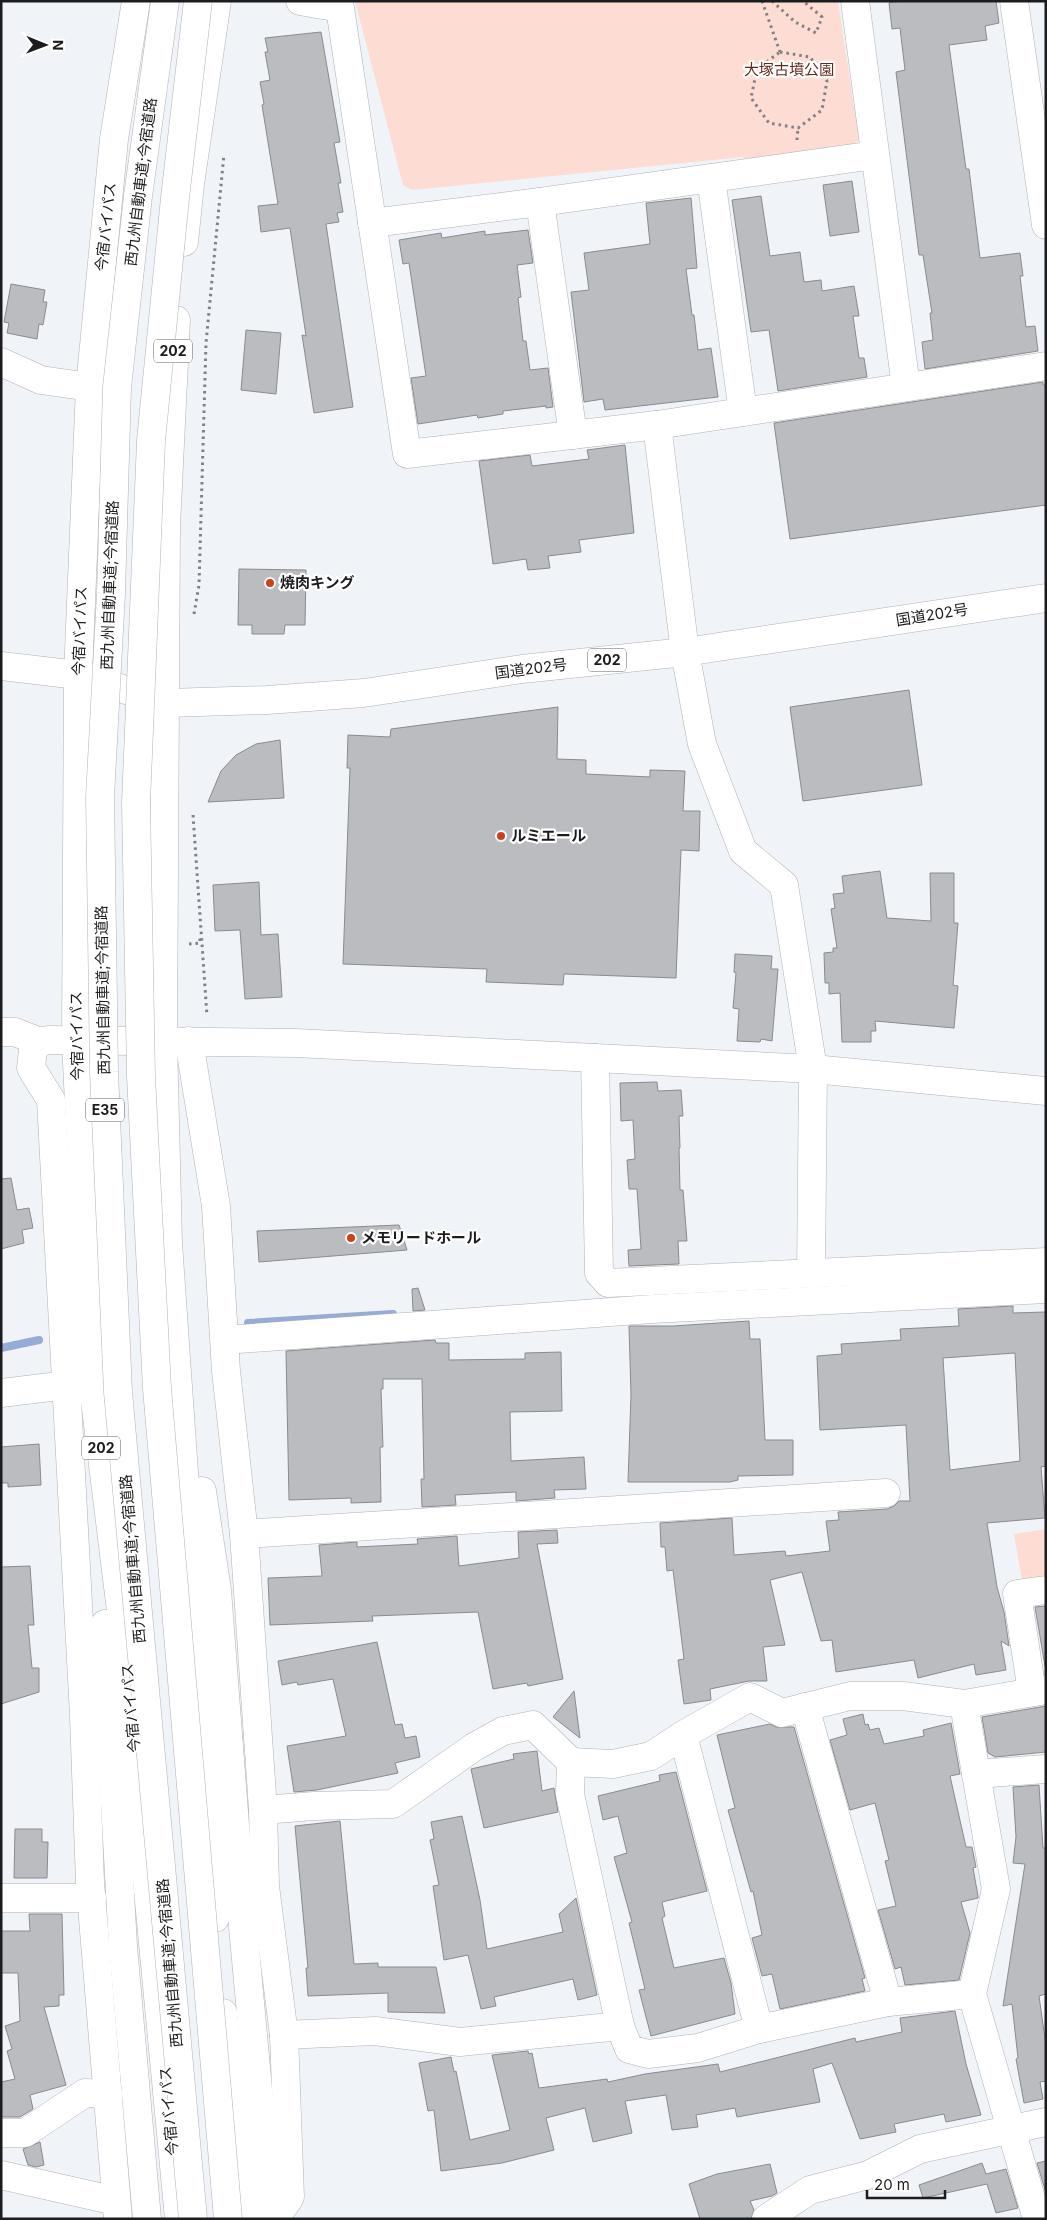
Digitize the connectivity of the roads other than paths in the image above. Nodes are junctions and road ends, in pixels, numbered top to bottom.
1 (136, 1) edge
2 (165, 1) edge
3 (198, 1) edge
4 (217, 1) edge
5 (300, 1) edge
6 (855, 1) edge
7 (1014, 1) edge
8 (875, 156) junction
9 (711, 178) junction
10 (540, 202) junction
11 (372, 222) junction
12 (1046, 225) edge
13 (1, 362) edge
14 (1046, 366) edge
15 (90, 387) junction
16 (906, 388) junction
17 (743, 412) junction
18 (657, 425) junction
19 (573, 435) junction
20 (1046, 598) edge
21 (685, 652) junction
22 (1, 666) edge
23 (78, 674) junction
24 (166, 703) junction
25 (1, 1032) edge
26 (76, 1041) junction
27 (187, 1041) junction
28 (40, 1042) junction
29 (595, 1058) junction
30 (813, 1069) junction
31 (1046, 1091) edge
32 (1046, 1262) edge
33 (811, 1274) junction
34 (1046, 1289) edge
35 (172, 1294) junction
36 (225, 1340) junction
37 (79, 1380) junction
38 (1, 1393) edge
39 (886, 1493) dead end
40 (244, 1534) junction
41 (1046, 1590) edge
42 (1039, 1691) edge
43 (964, 1704) junction
44 (805, 1707) junction
45 (683, 1735) junction
46 (571, 1762) junction
47 (1046, 1769) edge
48 (976, 1774) junction
49 (262, 1810) junction
50 (1, 1898) edge
51 (92, 1898) junction
52 (972, 1994) junction
53 (888, 2002) junction
54 (620, 2026) junction
55 (759, 2029) junction
56 (284, 2035) junction
57 (108, 2094) junction
58 (1046, 2122) edge
59 (1011, 2130) junction
60 (1, 2133) edge
61 (1, 2175) edge
62 (117, 2210) edge
63 (147, 2219) edge
64 (179, 2219) edge
65 (193, 2219) edge
66 (228, 2219) edge
67 (245, 2219) edge
68 (270, 2219) edge
69 (276, 2219) edge
70 (766, 2219) edge
71 (1037, 2219) edge

1 - 15 main road, 今宿バイパス / 202
2 - 65 main road, 西九州自動車道;今宿道路 / E35, bridge
3 - 66 main road, E35, bridge
4 - 24 main road, 202
5 - 11 main road
6 - 8 main road
7 - 12 main road
8 - 9 main road
8 - 16 main road
9 - 10 main road
9 - 17 main road
10 - 11 main road
10 - 19 main road
11 - 19 main road
13 - 15 main road
14 - 16 main road
15 - 23 main road, 今宿バイパス / 202
16 - 17 main road
17 - 18 main road
18 - 19 main road
18 - 21 main road
20 - 21 main road, 国道202号 / 202
21 - 24 main road, 国道202号 / 202
21 - 30 main road
22 - 23 main road, 国道202号
23 - 24 main road, 国道202号 / 202
23 - 26 main road, 今宿バイパス / 202
24 - 27 main road, 202
25 - 28 main road
26 - 27 main road
26 - 28 main road
26 - 37 main road, 今宿バイパス / 202
27 - 29 main road
27 - 35 main road, 202
27 - 36 main road
28 - 37 main road
29 - 30 main road
29 - 33 main road
30 - 31 main road
30 - 33 main road
32 - 33 main road
34 - 36 main road
35 - 67 main road, 202
35 - 68 main road
36 - 40 main road
37 - 38 main road
37 - 51 main road
37 - 63 main road
37 - 64 main road, 今宿バイパス / 202
39 - 40 main road
40 - 49 main road
41 - 42 main road
42 - 43 main road
43 - 44 main road
43 - 48 main road
44 - 45 main road
44 - 53 main road
45 - 46 main road
45 - 55 main road
46 - 49 main road
46 - 54 main road
47 - 48 main road
48 - 52 main road
49 - 56 main road
50 - 51 main road
51 - 57 main road
52 - 53 main road
52 - 59 main road
53 - 55 main road
54 - 55 main road
54 - 56 main road
56 - 69 main road
57 - 60 main road
57 - 62 main road
58 - 59 main road
59 - 70 main road
59 - 71 main road
61 - 62 main road

